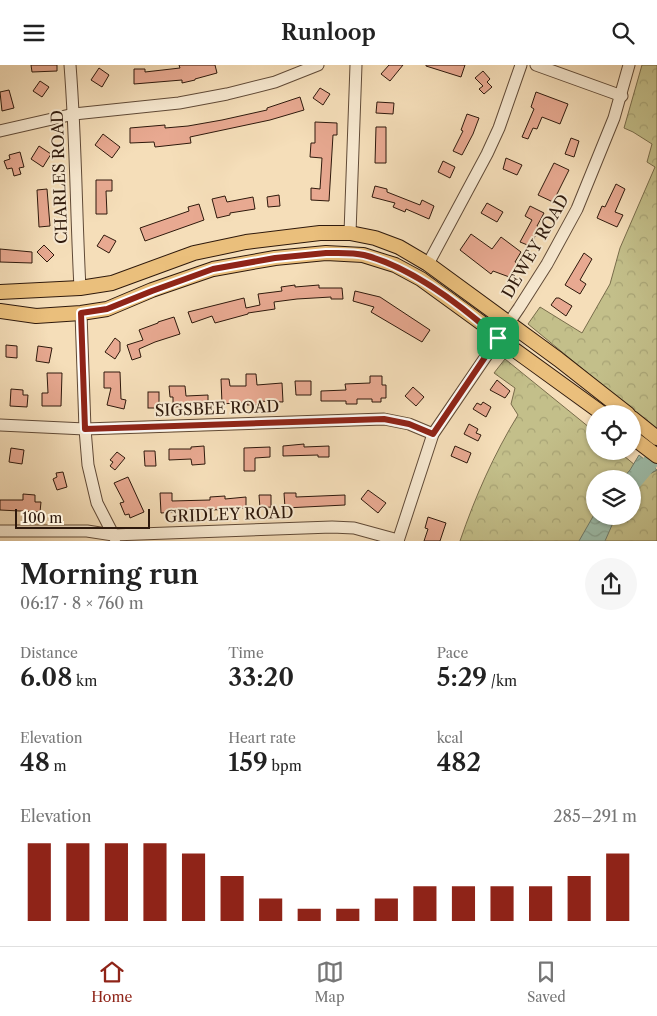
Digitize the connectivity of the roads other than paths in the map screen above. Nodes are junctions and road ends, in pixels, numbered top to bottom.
1 (70, 65) edge
2 (318, 65) edge
3 (356, 65) edge
4 (521, 65) edge
5 (536, 65) edge
6 (629, 65) edge
7 (622, 96) junction
8 (74, 114) junction
9 (0, 131) edge
10 (350, 233) junction
11 (428, 264) junction
12 (80, 289) junction
13 (0, 292) edge
14 (0, 311) edge
15 (81, 313) junction
16 (508, 323) junction
17 (498, 338) junction
18 (591, 405) edge
19 (617, 405) edge
20 (0, 425) edge
21 (641, 425) edge
22 (85, 429) junction
23 (433, 434) junction
24 (654, 435) edge
25 (641, 444) edge
26 (657, 456) edge
27 (0, 531) edge
28 (115, 538) edge
29 (398, 541) edge

1 - 8 street, CHARLES ROAD
2 - 8 street
3 - 10 street
4 - 11 street
5 - 7 street
6 - 7 street, DEWEY ROAD
7 - 16 street, DEWEY ROAD
8 - 9 street
8 - 12 street, CHARLES ROAD
10 - 11 main road
10 - 12 main road
11 - 16 main road
12 - 13 main road
14 - 15 main road
15 - 17 main road
15 - 22 street
16 - 17 street, DEWEY ROAD
16 - 19 main road
17 - 18 main road
17 - 23 street, DEWEY ROAD
20 - 22 street, SIGSBEE ROAD
21 - 24 main road
22 - 23 street, SIGSBEE ROAD
22 - 28 street
23 - 29 street, DEWEY ROAD
25 - 26 main road
27 - 28 street, GRIDLEY ROAD
28 - 29 street, GRIDLEY ROAD

